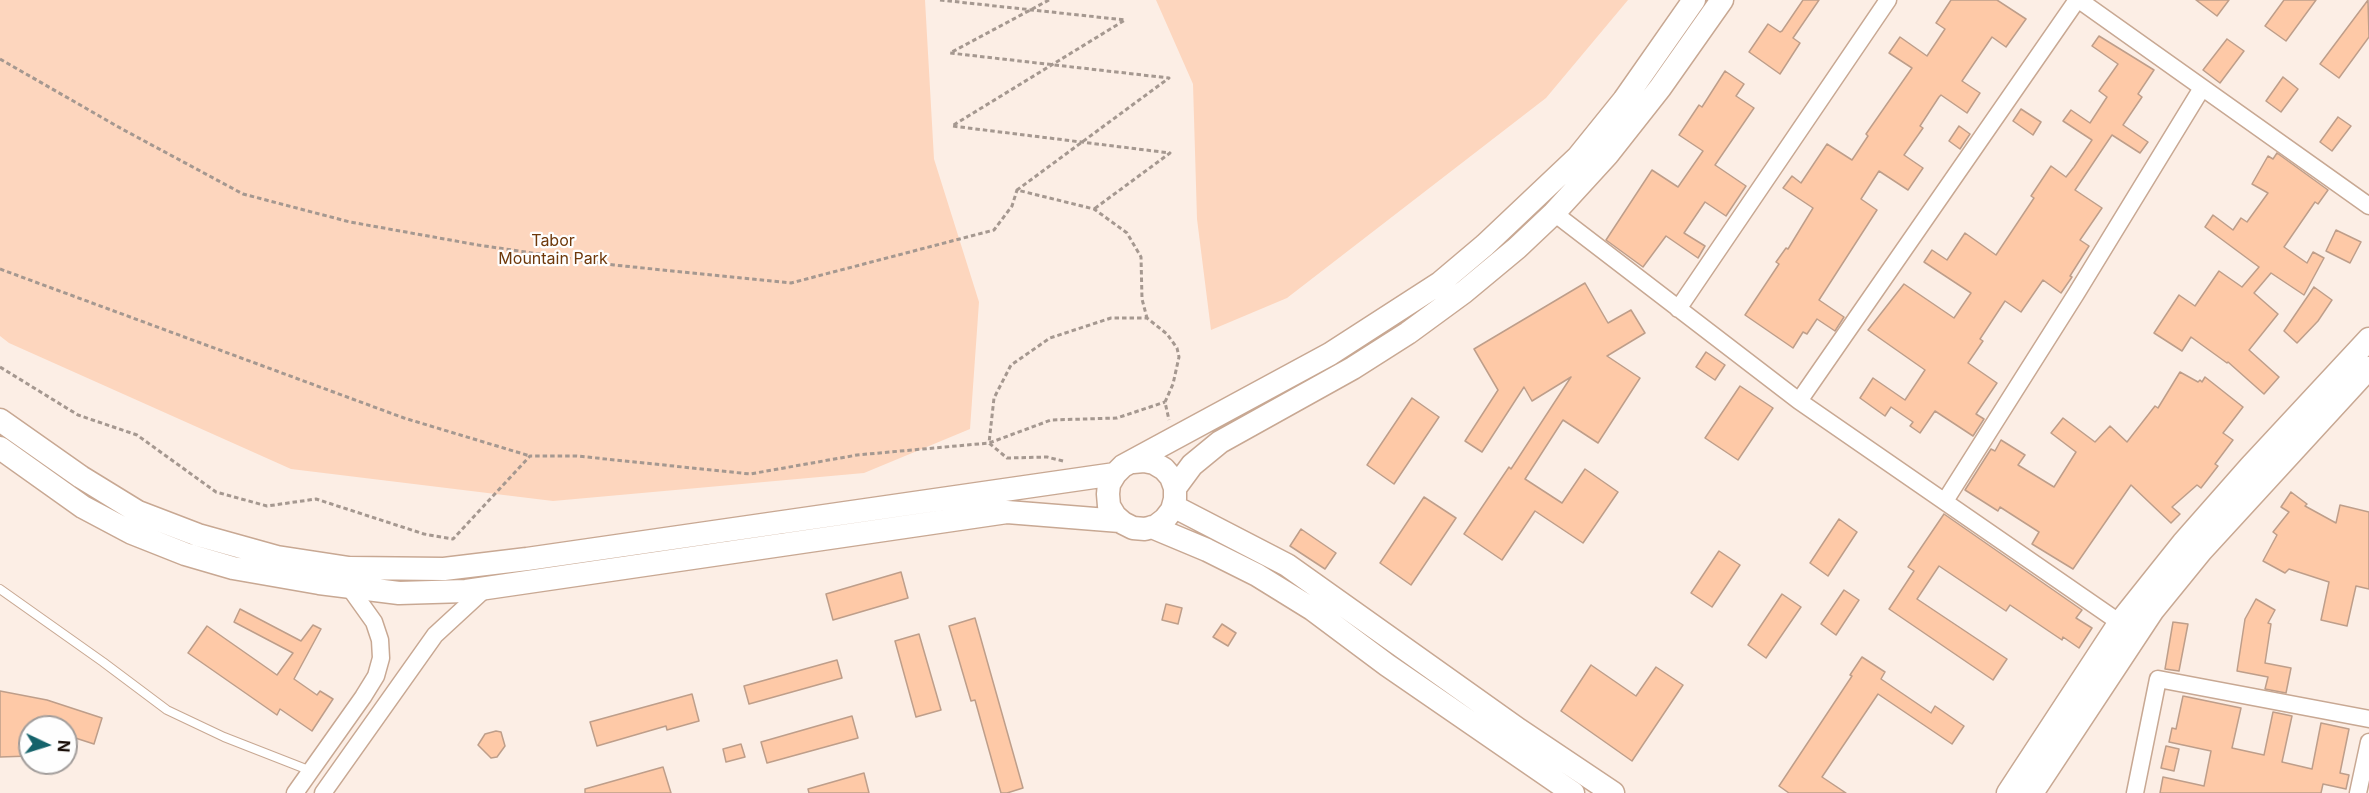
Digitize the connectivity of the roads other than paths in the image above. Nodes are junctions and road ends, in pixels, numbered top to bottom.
1 (1694, 0) edge
2 (1722, 0) edge
3 (1888, 0) edge
4 (2078, 0) edge
5 (2202, 88) junction
6 (2369, 206) edge
7 (1554, 213) junction
8 (1678, 309) junction
9 (2369, 339) edge
10 (2369, 368) edge
11 (1799, 401) junction
12 (0, 420) edge
13 (0, 448) edge
14 (1124, 468) junction
15 (1174, 497) junction
16 (1945, 501) junction
17 (1120, 521) junction
18 (1152, 527) junction
19 (348, 587) junction
20 (486, 588) junction
21 (0, 589) edge
22 (2128, 629) junction
23 (2369, 719) edge
24 (2369, 742) edge
25 (311, 771) junction
26 (333, 778) junction
27 (295, 793) edge
28 (323, 793) edge
29 (1573, 793) edge
30 (1613, 793) edge
31 (2008, 793) edge
32 (2032, 793) edge
33 (2134, 793) edge
34 (2358, 793) edge

1 - 14 street
2 - 7 street
3 - 8 street
4 - 5 street
4 - 11 street
5 - 6 street
5 - 16 street
7 - 8 street
7 - 15 street
8 - 11 street
9 - 22 street
10 - 22 street
11 - 16 street
12 - 14 street
13 - 19 street
14 - 15 street
14 - 17 street
15 - 18 street
15 - 30 street
16 - 22 street
17 - 18 street
17 - 20 street
18 - 29 street
19 - 20 street
19 - 25 street
20 - 26 street
21 - 25 lane
22 - 31 street
22 - 32 street
23 - 33 street
24 - 34 street
25 - 26 street
25 - 27 street
26 - 28 street

